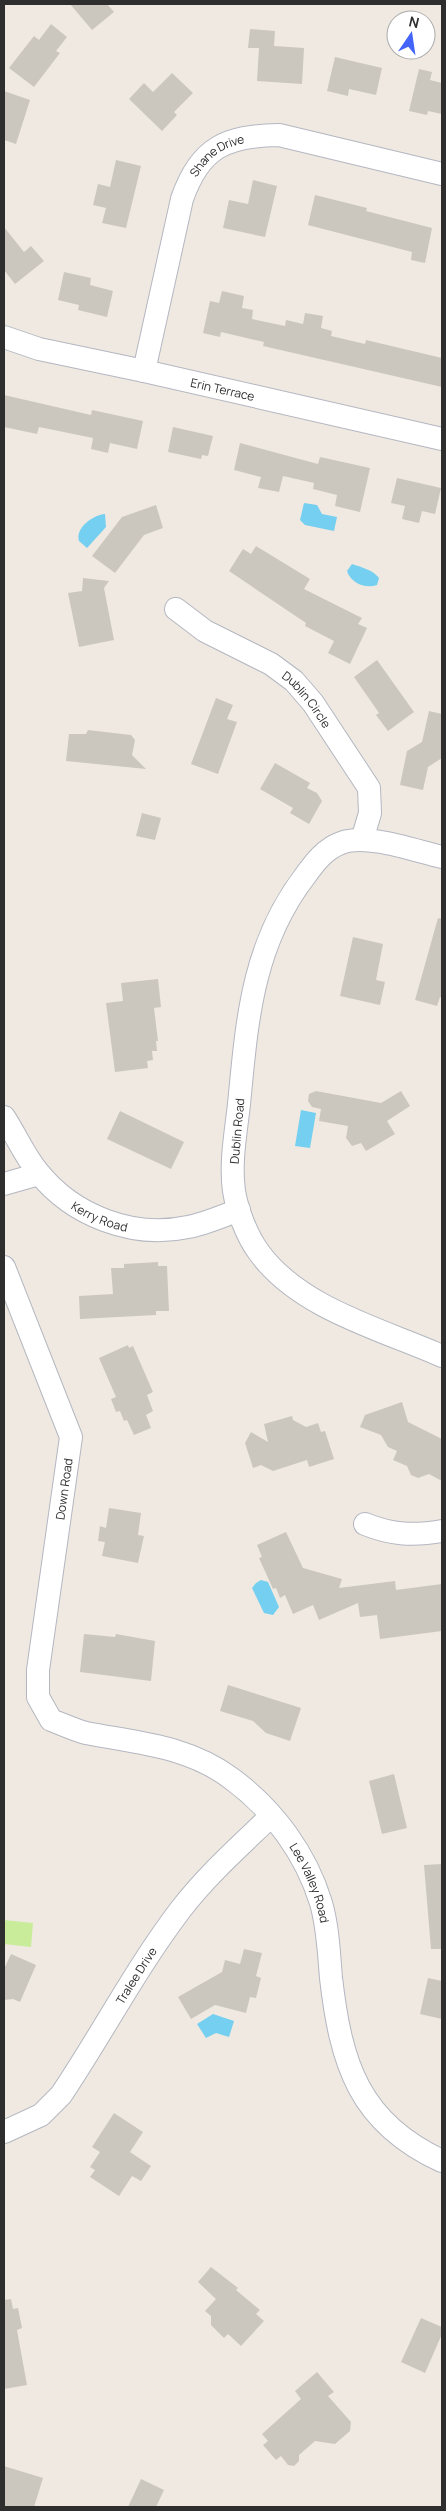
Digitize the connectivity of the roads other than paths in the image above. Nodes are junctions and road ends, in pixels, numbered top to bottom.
1 (442, 174) edge
2 (4, 337) edge
3 (144, 371) junction
4 (442, 439) edge
5 (176, 608) dead end
6 (362, 840) junction
7 (442, 857) edge
8 (4, 1117) edge
9 (39, 1174) junction
10 (4, 1184) edge
11 (239, 1210) junction
12 (4, 1266) edge
13 (442, 1356) edge
14 (365, 1524) dead end
15 (442, 1531) edge
16 (50, 1720) joint
17 (272, 1816) junction
18 (4, 2132) edge
19 (442, 2161) edge

1 - 3 street, Shane Drive
2 - 3 street, Erin Terrace
3 - 4 street, Erin Terrace
5 - 6 street, Dublin Circle
6 - 7 street
6 - 11 street, Dublin Road
8 - 9 street, Kerry Road
9 - 10 street
9 - 11 street, Kerry Road
11 - 13 street, Dublin Road
12 - 16 street, Down Road
14 - 15 street
16 - 17 street, Lee Valley Road
17 - 18 street, Tralee Drive
17 - 19 street, Lee Valley Road

